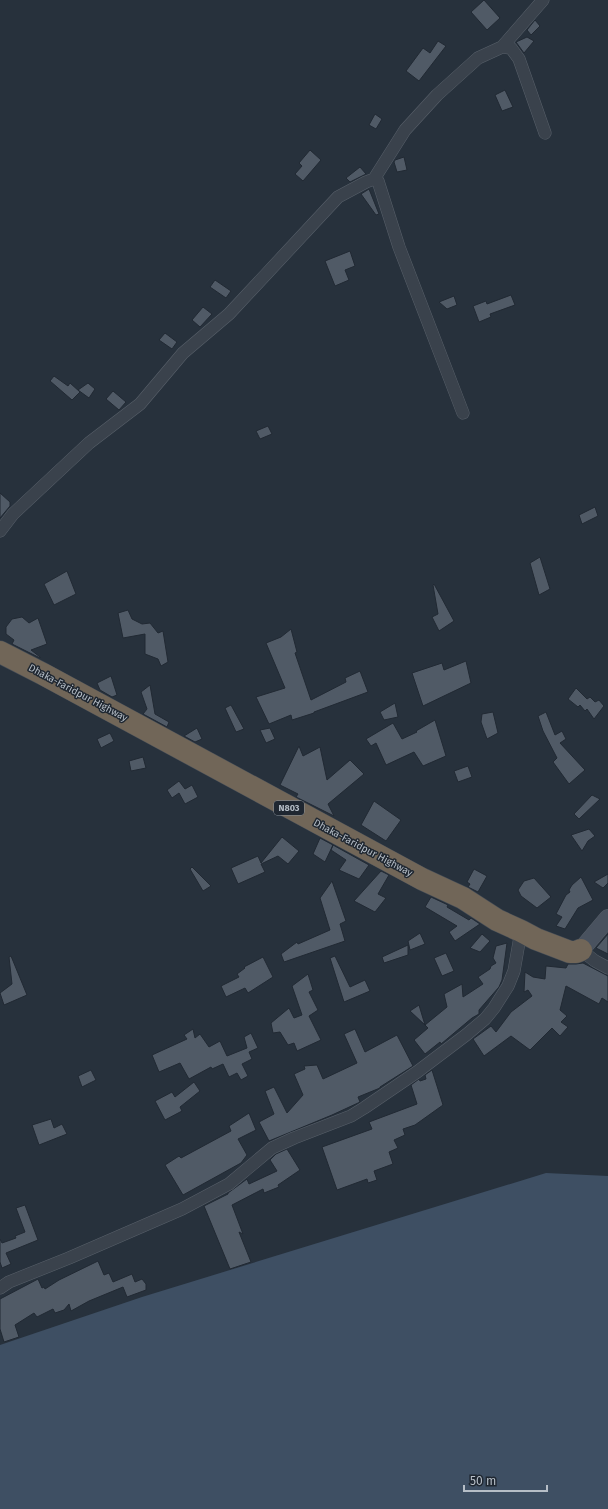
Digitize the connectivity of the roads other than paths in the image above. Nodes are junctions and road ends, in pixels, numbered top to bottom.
1 (543, 0) edge
2 (502, 46) junction
3 (545, 133) dead end
4 (374, 179) junction
5 (463, 413) dead end
6 (0, 530) edge
7 (0, 652) edge
8 (608, 918) edge
9 (520, 930) junction
10 (581, 950) junction
11 (608, 968) edge
12 (0, 1288) edge

1 - 2 street
2 - 3 street
2 - 4 street
4 - 5 street
4 - 6 street
7 - 9 highway, Dhaka-Faridpur Highway / N803
8 - 10 street
9 - 10 highway, Dhaka-Faridpur Highway / N803
9 - 12 street
10 - 11 street

